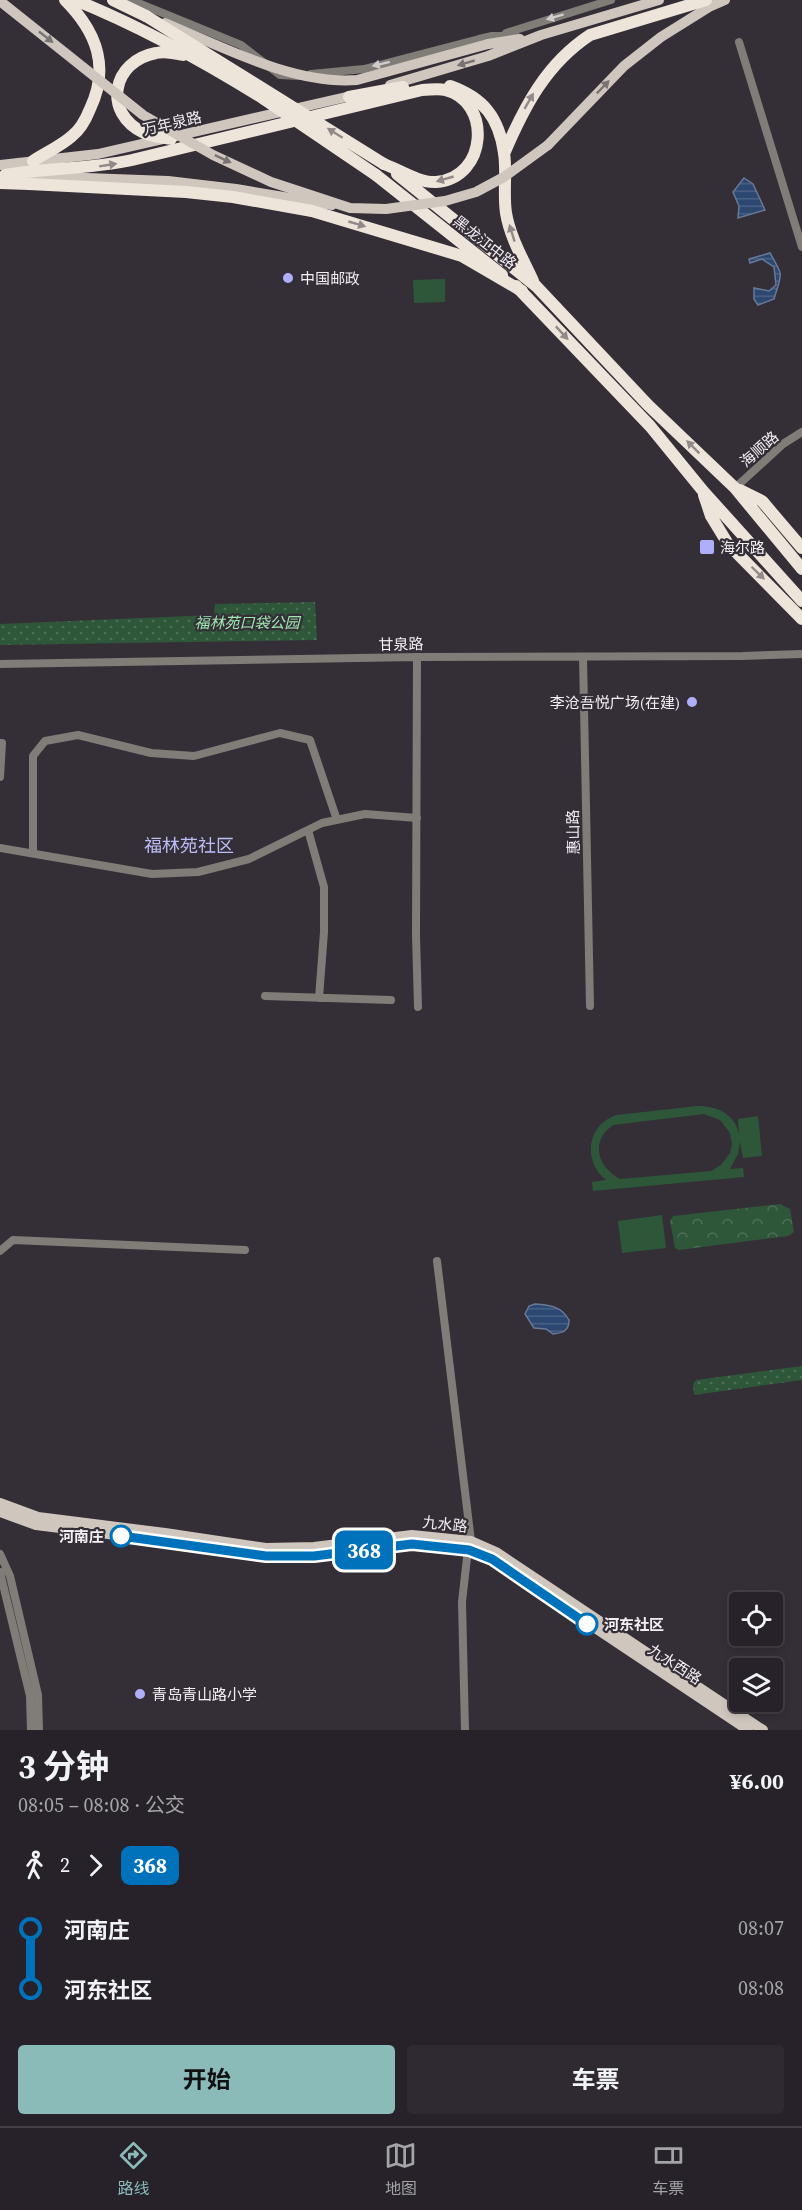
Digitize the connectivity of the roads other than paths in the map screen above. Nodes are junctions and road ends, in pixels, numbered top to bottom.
1 (113, 0) edge
2 (131, 0) edge
3 (611, 0) edge
4 (659, 0) edge
5 (725, 0) edge
6 (0, 1) edge
7 (70, 2) edge
8 (707, 3) edge
9 (146, 16) junction
10 (540, 35) junction
11 (490, 40) junction
12 (739, 42) dead end
13 (205, 62) junction
14 (349, 97) junction
15 (171, 139) junction
16 (504, 154) junction
17 (33, 161) junction
18 (384, 164) junction
19 (1, 174) edge
20 (350, 208) junction
21 (799, 227) edge
22 (802, 247) edge
23 (536, 286) junction
24 (522, 291) junction
25 (802, 432) edge
26 (735, 488) junction
27 (703, 491) junction
28 (802, 548) edge
29 (802, 569) edge
30 (802, 601) edge
31 (802, 619) edge
32 (802, 654) edge
33 (417, 657) junction
34 (583, 657) junction
35 (0, 663) edge
36 (0, 743) edge
37 (0, 777) edge
38 (417, 818) junction
39 (337, 820) junction
40 (308, 830) junction
41 (0, 848) edge
42 (33, 853) junction
43 (265, 996) dead end
44 (319, 998) junction
45 (391, 1000) dead end
46 (590, 1006) dead end
47 (418, 1007) dead end
48 (245, 1250) dead end
49 (0, 1251) edge
50 (437, 1261) dead end
51 (0, 1503) edge
52 (0, 1512) edge
53 (470, 1545) junction
54 (0, 1554) edge
55 (0, 1572) edge
56 (31, 1730) edge
57 (39, 1730) edge
58 (465, 1730) edge
59 (748, 1730) edge
60 (763, 1730) edge

1 - 9 highway, 黑龙江中路
11 -> 2 street
3 -> 11 street
4 - 10 main road
5 - 8 main road
6 -> 20 main road, bridge
7 - 13 highway, 黑龙江中路
7 - 17 highway
16 -> 8 highway
20 -> 8 main road, bridge
9 - 11 main road, bridge
18 -> 9 highway, 黑龙江中路, bridge
10 - 11 main road
10 -> 14 main road, 万年泉路
12 - 21 street
13 - 15 highway
13 - 24 highway, 黑龙江中路, bridge
14 - 15 main road, 万年泉路
14 - 16 highway
15 - 17 main road, 万年泉路
23 -> 16 highway
17 - 19 main road, 万年泉路
19 -> 18 highway
18 - 23 highway, 黑龙江中路, bridge
19 - 20 main road, bridge
19 -> 24 highway, bridge
21 - 22 street
26 -> 23 highway, 黑龙江中路
24 -> 27 highway, 黑龙江中路
25 - 26 street, 海顺路
26 - 28 highway, 黑龙江中路
26 - 29 highway, 黑龙江中路
27 - 30 highway, 黑龙江中路
27 -> 31 highway
32 - 34 street, 甘泉路
33 - 34 street, 甘泉路
33 - 35 street, 甘泉路
33 - 38 street
34 - 46 street, 惠山路
36 - 37 street
38 - 39 street
38 - 47 street
39 - 40 street
39 - 42 street
40 - 42 street
40 - 44 street
41 - 42 street
43 - 44 street
44 - 45 street
48 - 49 street
50 - 53 street
51 - 53 main road, 九水路
52 - 53 main road, 九水西路
53 - 58 street
53 - 59 main road, 九水西路
53 - 60 main road, 九水路
54 - 57 street
55 - 56 street

